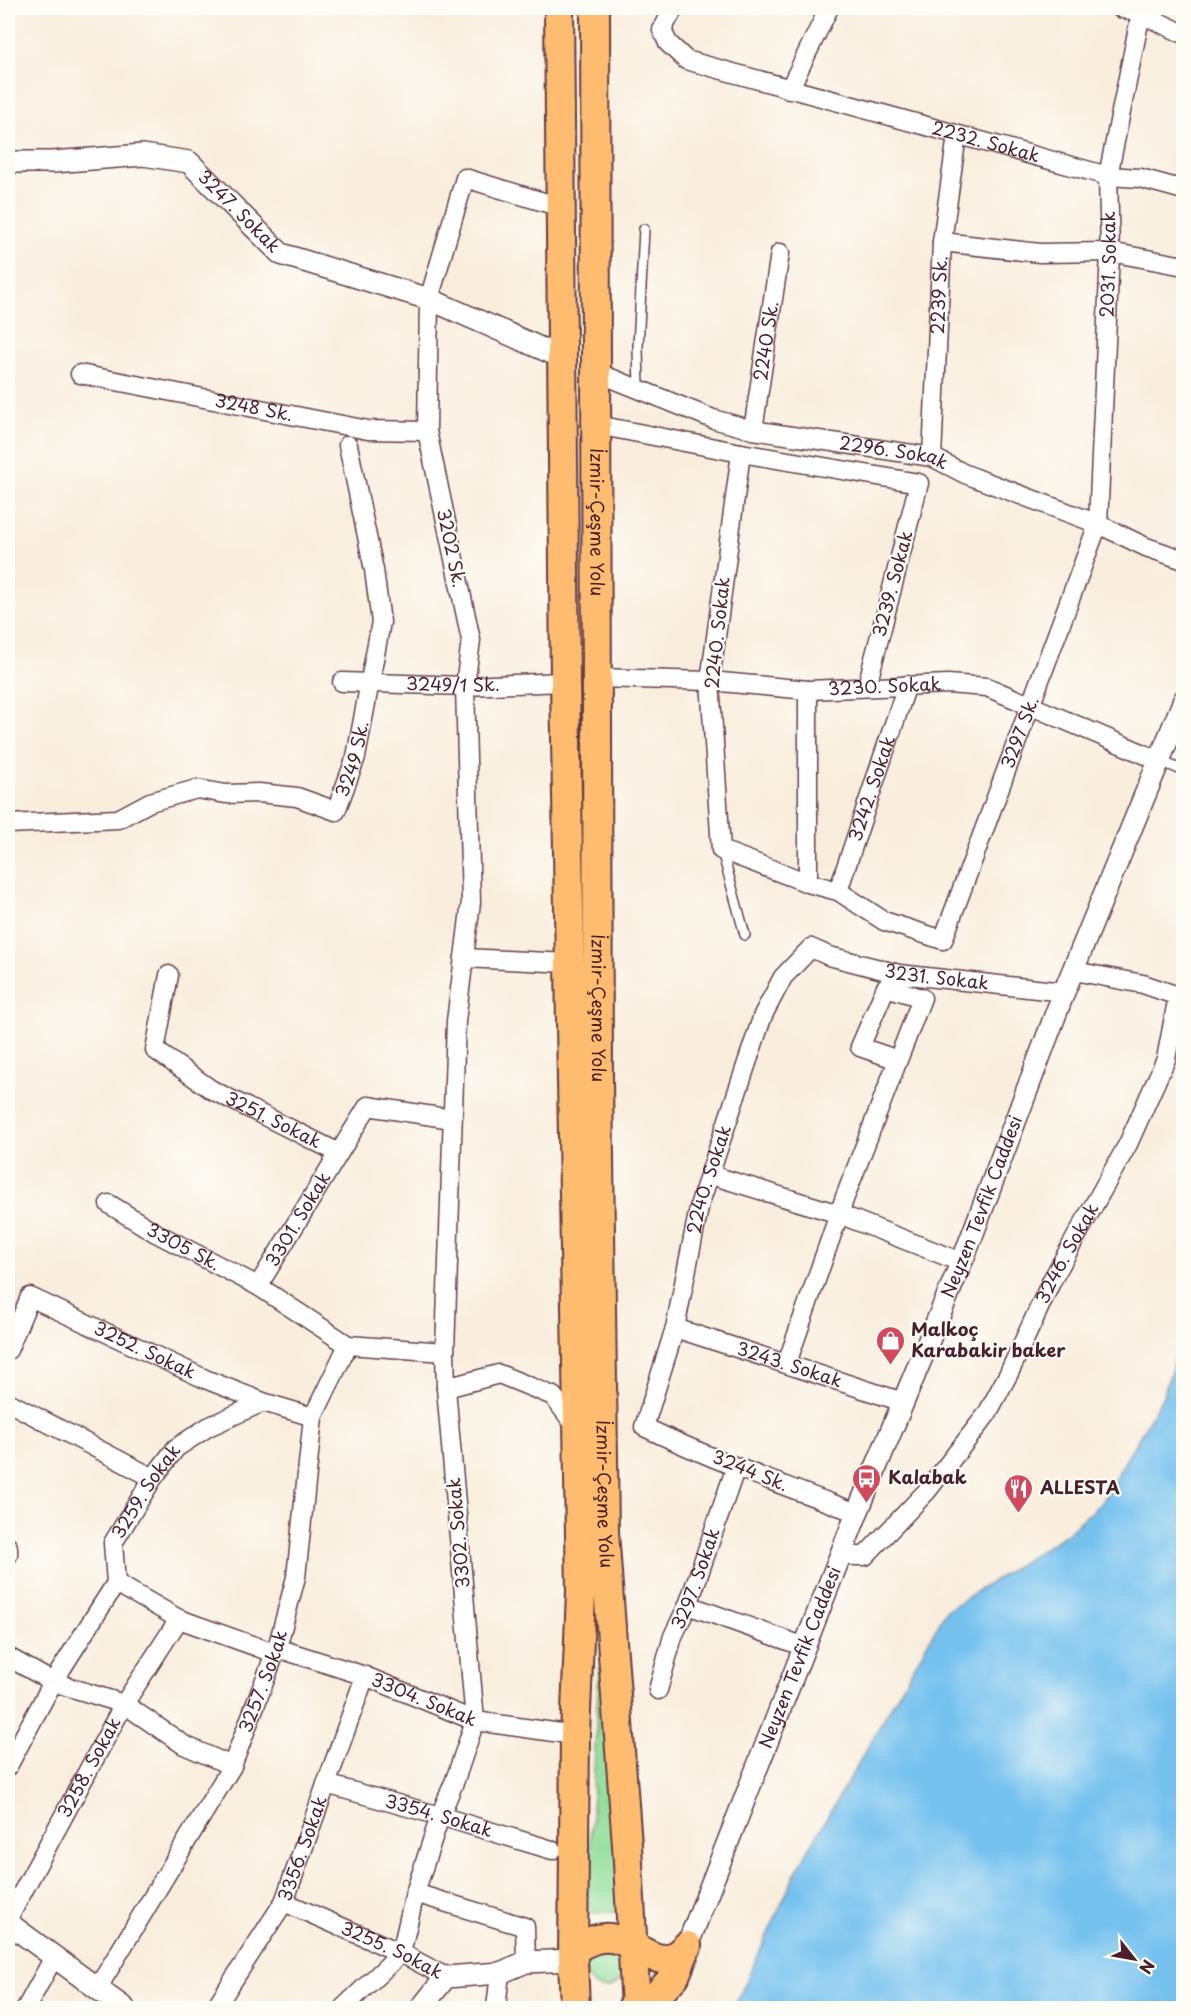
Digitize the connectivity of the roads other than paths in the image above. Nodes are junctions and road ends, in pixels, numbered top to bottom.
1 (559, 8) edge
2 (595, 8) edge
3 (674, 8) edge
4 (829, 8) edge
5 (1120, 8) edge
6 (1140, 10) edge
7 (1184, 34) edge
8 (789, 90) junction
9 (957, 135) junction
10 (8, 162) edge
11 (1108, 176) junction
12 (1184, 190) edge
13 (560, 207) junction
14 (644, 229) dead end
15 (942, 242) junction
16 (1110, 252) junction
17 (780, 253) dead end
18 (1184, 266) edge
19 (429, 299) junction
20 (562, 357) junction
21 (596, 372) junction
22 (80, 374) dead end
23 (639, 389) junction
24 (597, 425) junction
25 (753, 429) junction
26 (427, 431) junction
27 (348, 445) dead end
28 (741, 453) junction
29 (932, 458) junction
30 (1098, 524) junction
31 (1184, 560) edge
32 (597, 678) junction
33 (710, 681) junction
34 (342, 682) dead end
35 (565, 682) junction
36 (371, 683) junction
37 (907, 685) junction
38 (465, 686) junction
39 (867, 686) junction
40 (808, 690) junction
41 (1184, 700) edge
42 (1031, 705) junction
43 (1158, 760) junction
44 (1184, 771) edge
45 (8, 824) edge
46 (721, 850) junction
47 (808, 883) junction
48 (838, 891) junction
49 (745, 935) dead end
50 (811, 948) joint
51 (464, 958) junction
52 (570, 963) junction
53 (1074, 971) junction
54 (168, 975) dead end
55 (1064, 992) junction
56 (456, 1021) joint
57 (898, 1059) dead end
58 (452, 1119) junction
59 (339, 1153) junction
60 (711, 1175) junction
61 (109, 1204) dead end
62 (839, 1214) junction
63 (961, 1262) junction
64 (258, 1286) junction
65 (675, 1328) junction
66 (348, 1345) junction
67 (8, 1350) edge
68 (445, 1352) junction
69 (787, 1364) junction
70 (446, 1388) junction
71 (8, 1402) edge
72 (263, 1402) junction
73 (903, 1402) junction
74 (313, 1418) junction
75 (644, 1426) joint
76 (578, 1429) junction
77 (736, 1467) junction
78 (153, 1478) junction
79 (857, 1513) junction
80 (8, 1546) edge
81 (8, 1555) edge
82 (840, 1556) junction
83 (116, 1583) junction
84 (688, 1605) junction
85 (179, 1619) junction
86 (805, 1647) junction
87 (275, 1650) junction
88 (8, 1657) edge
89 (365, 1676) junction
90 (53, 1682) junction
91 (658, 1690) dead end
92 (124, 1704) junction
93 (475, 1721) junction
94 (575, 1735) junction
95 (8, 1766) edge
96 (232, 1767) junction
97 (326, 1784) junction
98 (440, 1816) junction
99 (552, 1850) dead end
100 (416, 1893) junction
101 (284, 1902) junction
102 (8, 1921) edge
103 (633, 1946) junction
104 (687, 1946) junction
105 (401, 1953) junction
106 (574, 1955) junction
107 (54, 1957) junction
108 (526, 1962) junction
109 (500, 1973) junction
110 (446, 1977) junction
111 (97, 1989) junction
112 (580, 2004) edge
113 (26, 2008) edge
114 (124, 2008) edge
115 (215, 2008) edge
116 (343, 2008) edge
117 (421, 2008) edge
118 (496, 2008) edge
119 (634, 2008) edge

1 - 13 highway, İzmir-Çeşme Yolu
2 - 21 highway, İzmir-Çeşme Yolu
3 - 8 street, 2232. Sokak
4 - 8 street
5 - 6 street
6 - 7 street
6 - 11 street, 2031. Sokak
8 - 9 street, 2232. Sokak
9 - 11 street, 2232. Sokak
9 - 15 street, 2239 Sk.
10 - 19 street, 3247. Sokak
11 - 12 street, 2232. Sokak
11 - 16 street, 2031. Sokak
13 - 19 street, 3202 Sk.
13 - 20 highway, İzmir-Çeşme Yolu
14 - 23 lane
15 - 16 street
15 - 29 street, 2239 Sk.
16 - 18 street
16 - 30 street, 2031. Sokak
17 - 25 street, 2240 Sk.
19 - 20 street, 3247. Sokak
19 - 26 street, 3202 Sk.
20 - 35 highway, İzmir-Çeşme Yolu
21 - 23 street, 2296. Sokak
21 - 24 highway, İzmir-Çeşme Yolu
22 - 26 street, 3248 Sk.
23 - 25 street, 2296. Sokak
24 - 28 street
24 - 32 highway, İzmir-Çeşme Yolu
25 - 29 street, 2296. Sokak
26 - 38 street, 3202 Sk.
27 - 36 street, 3249 Sk.
28 - 33 street, 2240. Sokak
28 - 39 street, 3239. Sokak
29 - 30 street, 2296. Sokak
30 - 31 street, 2296. Sokak
30 - 42 street, 3297 Sk.
32 - 33 street, 3230. Sokak
32 - 103 highway, İzmir-Çeşme Yolu
33 - 40 street, 3230. Sokak
33 - 46 street, 2240. Sokak
34 - 36 street, 3249/1 Sk.
35 - 38 street, 3249/1 Sk.
35 - 52 highway, İzmir-Çeşme Yolu
36 - 38 street, 3249/1 Sk.
36 - 45 street, 3249 Sk.
37 - 39 street, 3230. Sokak
37 - 42 street, 3230. Sokak
37 - 48 street, 3242. Sokak
38 - 51 street, 3202 Sk.
39 - 40 street, 3230. Sokak
40 - 47 street
41 - 43 street, Neyzen Tevfik Caddesi
42 - 43 street, 3230. Sokak
42 - 48 street, 3297 Sk.
43 - 44 lane
43 - 53 street, Neyzen Tevfik Caddesi
46 - 47 street
46 - 49 lane
47 - 48 street
50 - 55 street, 3231. Sokak
50 - 60 street, 2240. Sokak
51 - 52 street
51 - 56 street, 3202 Sk.
52 - 76 highway, İzmir-Çeşme Yolu
53 - 55 street, Neyzen Tevfik Caddesi
53 - 82 street, 3246. Sokak
54 - 59 street, 3251. Sokak
55 - 63 street, Neyzen Tevfik Caddesi
56 - 58 street, 3302. Sokak
57 - 62 street
58 - 59 street, 3251. Sokak
58 - 68 street, 3302. Sokak
59 - 64 street, 3301. Sokak
60 - 62 street
60 - 65 street, 2240. Sokak
61 - 64 street, 3305 Sk.
62 - 63 street
62 - 69 street
63 - 73 street, Neyzen Tevfik Caddesi
64 - 66 street, 3305 Sk.
65 - 69 street, 3243. Sokak
65 - 75 street, 2240. Sokak
66 - 68 street
66 - 74 street, 3257. Sokak
67 - 72 street, 3252. Sokak
68 - 70 street, 3302. Sokak
69 - 73 street, 3243. Sokak
70 - 76 street
70 - 93 street, 3302. Sokak
71 - 78 street
72 - 74 street
72 - 78 street, 3259. Sokak
73 - 79 street, Neyzen Tevfik Caddesi
74 - 87 street, 3257. Sokak
75 - 77 street, 3244 Sk.
76 - 94 highway, İzmir-Çeşme Yolu
77 - 79 street, 3244 Sk.
77 - 84 street, 3297. Sokak
78 - 83 street, 3259. Sokak
79 - 82 street, Neyzen Tevfik Caddesi
80 - 81 street
82 - 86 street, Neyzen Tevfik Caddesi
83 - 85 street, 3304. Sokak
83 - 90 street
84 - 86 street
84 - 91 street, 3297. Sokak
85 - 87 street, 3304. Sokak
85 - 92 street, 3258. Sokak
86 - 104 street, Neyzen Tevfik Caddesi
87 - 89 street, 3304. Sokak
87 - 96 street, 3257. Sokak
88 - 90 street
89 - 93 street, 3304. Sokak
89 - 97 street, 3356. Sokak
90 - 92 street
90 - 95 street
92 - 96 street
92 - 102 street, 3258. Sokak
93 - 94 street, 3304. Sokak
93 - 98 street, 3302. Sokak
94 - 106 highway, İzmir-Çeşme Yolu
96 - 111 street, 3257. Sokak
97 - 98 street, 3354. Sokak
97 - 101 street, 3356. Sokak
98 - 99 street, 3354. Sokak
98 - 100 street, 3302. Sokak
100 - 105 street, 3302. Sokak
100 - 108 street
101 - 105 street, 3255. Sokak
101 - 115 street, 3356. Sokak
102 - 107 street
103 - 104 highway
103 - 106 highway
103 - 119 highway, İzmir-Çeşme Yolu
104 - 119 highway
105 - 110 street, 3255. Sokak
105 - 116 street
106 - 108 street, 3255. Sokak
106 - 112 highway, İzmir-Çeşme Yolu
107 - 111 street
107 - 113 street
108 - 109 street, 3255. Sokak
109 - 110 street, 3255. Sokak
109 - 118 street
110 - 117 street
111 - 114 street

